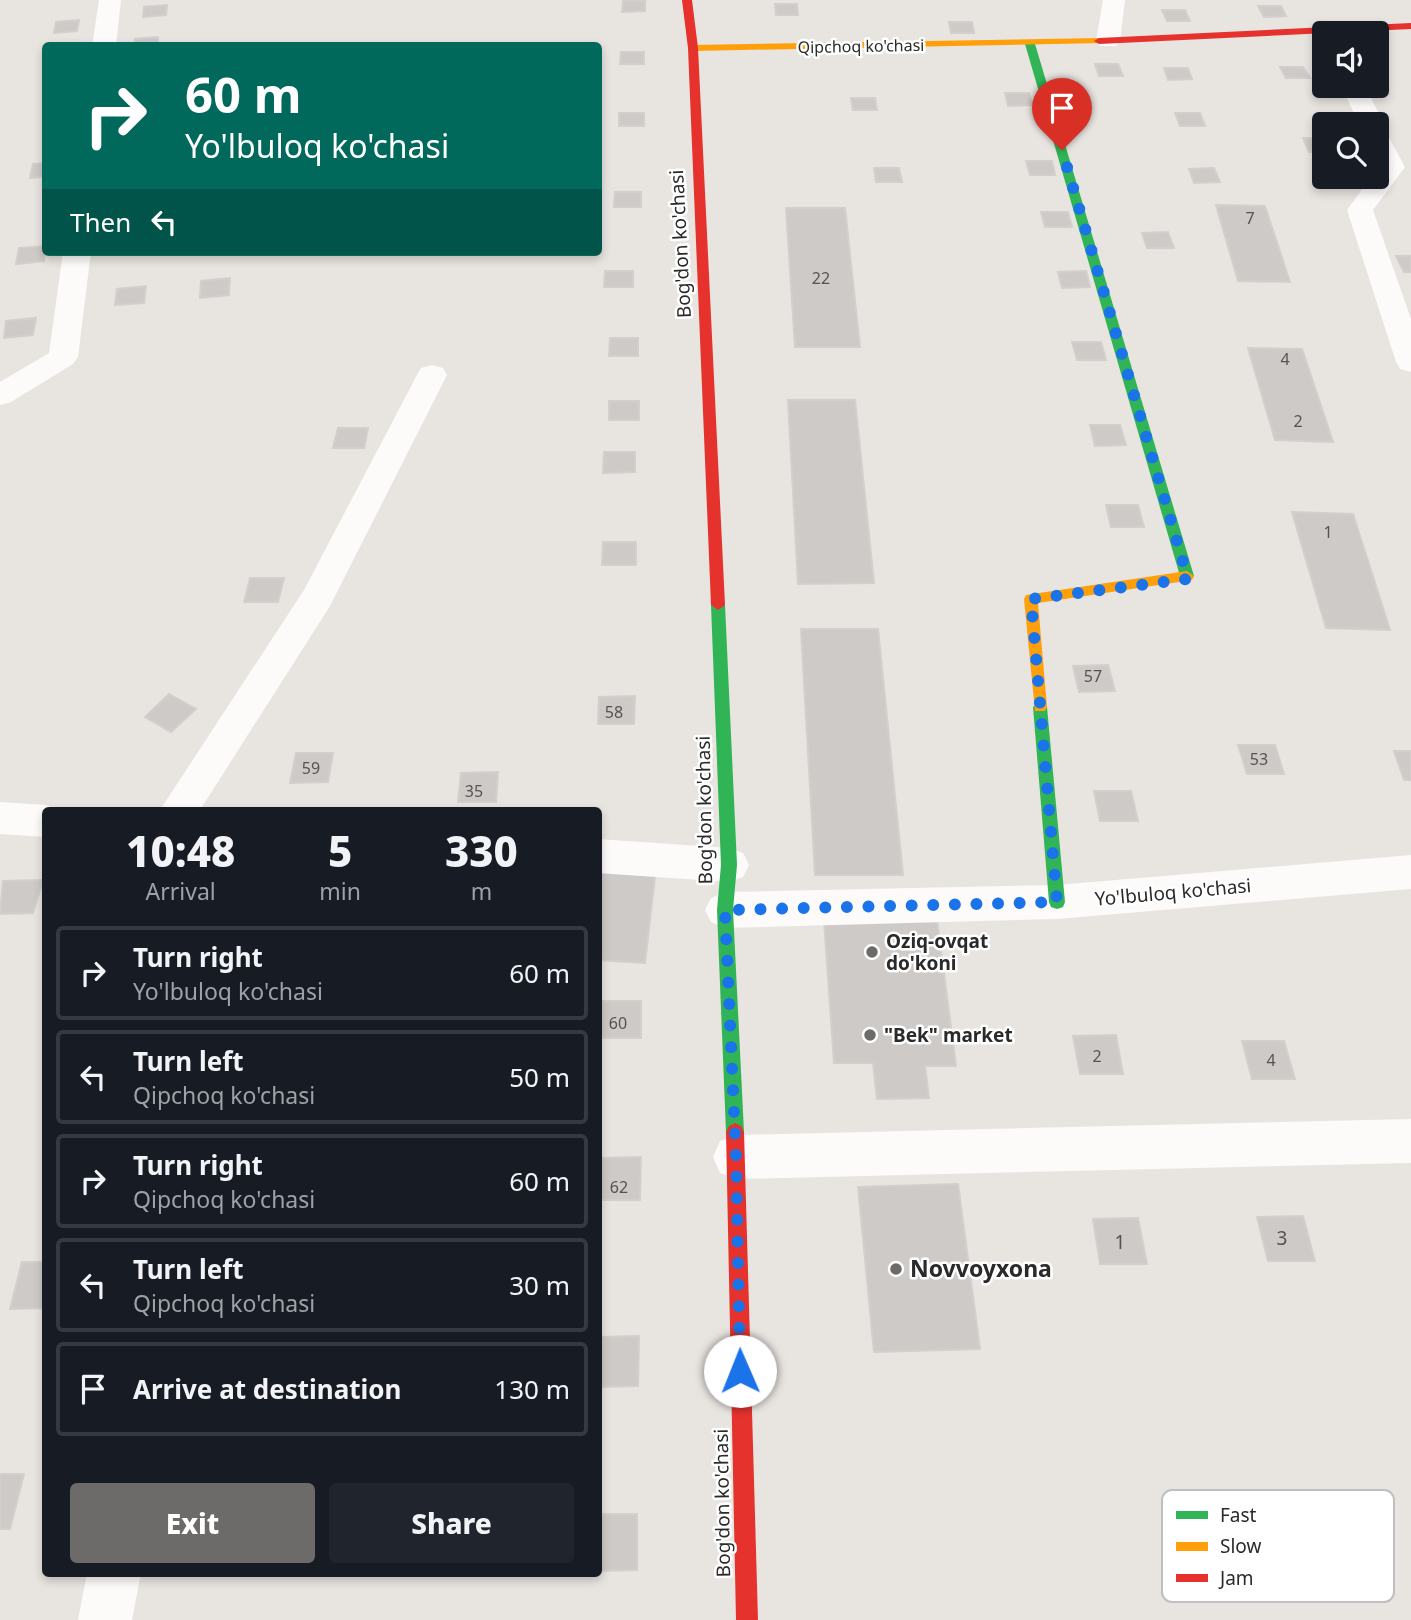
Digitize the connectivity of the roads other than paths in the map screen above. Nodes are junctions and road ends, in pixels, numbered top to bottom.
1 (110, 0) edge
2 (687, 0) edge
3 (1114, 0) edge
4 (1411, 26) edge
5 (1389, 27) edge
6 (1312, 32) edge
7 (1108, 41) junction
8 (105, 42) edge
9 (1030, 44) junction
10 (692, 48) junction
11 (1376, 189) edge
12 (76, 256) edge
13 (1411, 362) edge
14 (432, 375) dead end
15 (0, 395) edge
16 (181, 807) edge
17 (0, 818) edge
18 (42, 821) edge
19 (602, 856) edge
20 (729, 865) junction
21 (1411, 872) edge
22 (1057, 902) junction
23 (725, 910) junction
24 (1411, 1141) edge
25 (736, 1157) junction
26 (113, 1577) edge
27 (105, 1620) edge
28 (747, 1620) edge

1 - 8 street
2 - 10 street, Bog'don ko'chasi
3 - 7 street
4 - 5 street, Qipchoq ko'chasi
6 - 7 street, Qipchoq ko'chasi
7 - 9 street, Qipchoq ko'chasi
9 - 10 street, Qipchoq ko'chasi
9 - 22 street
10 - 20 street, Bog'don ko'chasi
11 - 13 street
12 - 15 street
14 - 16 street
17 - 18 street
19 - 20 street
20 - 23 street, Bog'don ko'chasi
21 - 22 street, Yo'lbuloq ko'chasi
22 - 23 street, Yo'lbuloq ko'chasi
23 - 25 street, Bog'don ko'chasi
24 - 25 street
25 - 28 street, Bog'don ko'chasi
26 - 27 street

